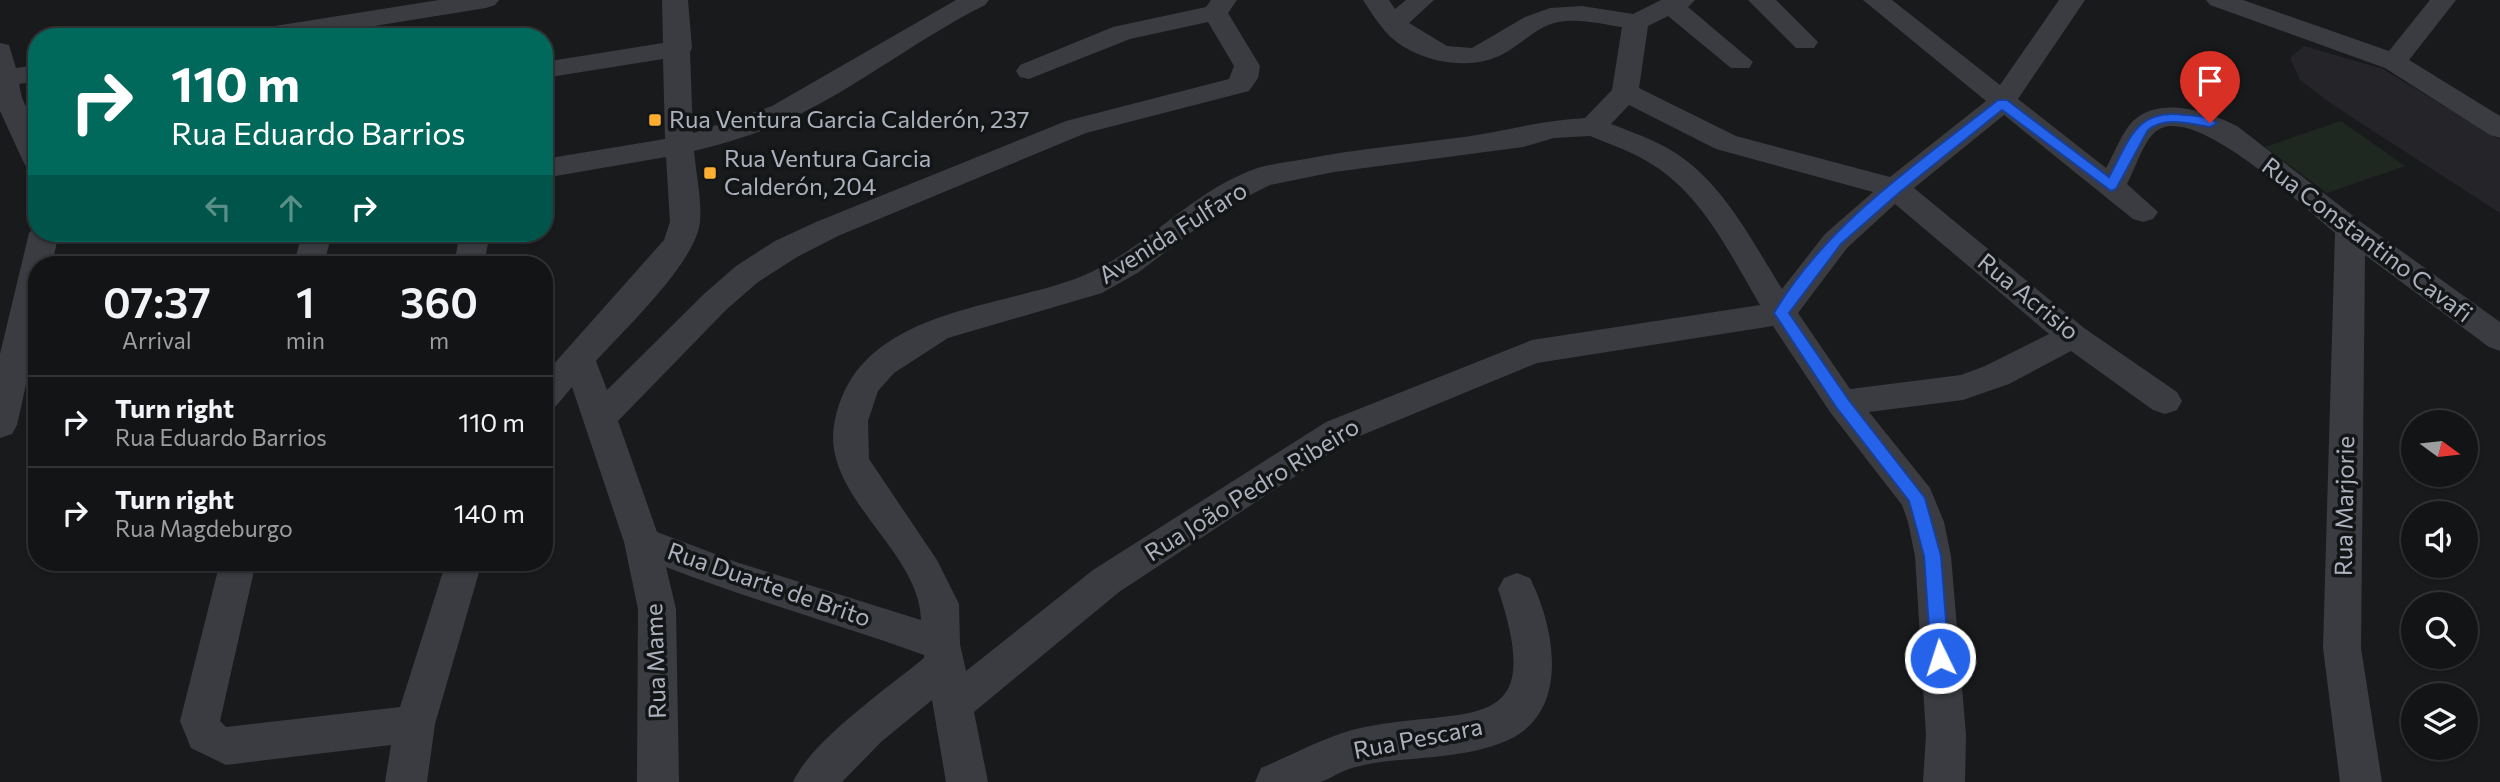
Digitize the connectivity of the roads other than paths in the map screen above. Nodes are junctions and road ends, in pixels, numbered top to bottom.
1 (486, 0) edge
2 (675, 0) edge
3 (976, 0) edge
4 (1376, 0) edge
5 (1421, 0) edge
6 (1761, 0) edge
7 (1876, 0) edge
8 (2072, 0) edge
9 (2219, 0) edge
10 (2443, 0) edge
11 (1676, 2) edge
12 (1220, 6) edge
13 (358, 19) edge
14 (1636, 22) junction
15 (1392, 24) junction
16 (307, 28) edge
17 (1805, 42) dead end
18 (679, 48) junction
19 (0, 51) edge
20 (1740, 62) dead end
21 (2393, 62) junction
22 (553, 68) edge
23 (1028, 71) dead end
24 (28, 78) edge
25 (1625, 92) junction
26 (4, 93) edge
27 (2002, 103) junction
28 (1593, 127) junction
29 (2500, 129) edge
30 (28, 142) edge
31 (679, 144) junction
32 (553, 167) edge
33 (2111, 186) junction
34 (1895, 188) junction
35 (2143, 212) dead end
36 (2350, 229) junction
37 (28, 303) edge
38 (1781, 313) junction
39 (2495, 334) edge
40 (2073, 335) junction
41 (579, 358) junction
42 (553, 387) edge
43 (2165, 401) dead end
44 (1842, 403) junction
45 (600, 418) junction
46 (0, 425) edge
47 (642, 542) junction
48 (236, 571) edge
49 (461, 571) edge
50 (1517, 589) dead end
51 (943, 655) junction
52 (954, 704) junction
53 (415, 724) junction
54 (406, 782) edge
55 (657, 782) edge
56 (814, 782) edge
57 (967, 782) edge
58 (1276, 782) edge
59 (1944, 782) edge
60 (2361, 782) edge

1 - 13 street
2 - 18 street
3 - 31 street
4 - 15 street
5 - 15 street
6 - 17 street
7 - 27 street
8 - 27 street
9 - 21 street
10 - 21 street
11 - 14 street
11 - 20 street
12 - 23 street
12 - 45 street
13 - 16 street
14 - 15 street
14 - 25 street
18 - 22 street
18 - 31 street
19 - 26 street
21 - 29 street
24 - 26 street
25 - 28 street
25 - 34 street
26 - 30 street
27 - 33 street
27 - 34 street
28 - 38 street
28 - 51 street, Avenida Fulfaro
31 - 32 street
31 - 41 street
33 - 35 street
33 - 36 street, Rua Constantino Cavafi
34 - 38 street
34 - 40 street, Rua Acrisio
36 - 39 street, Rua Constantino Cavafi
36 - 60 street, Rua Marjorie
37 - 46 street
38 - 44 street
38 - 52 street, Rua João Pedro Ribeiro
40 - 43 street, Rua Acrisio
40 - 44 street
41 - 42 street
41 - 45 street, Rua Duarte de Brito
44 - 59 street
45 - 47 street, Rua Duarte de Brito
47 - 51 street, Rua Duarte de Brito
47 - 55 street, Rua Mame
48 - 53 street
49 - 53 street
50 - 58 street, Rua Pescara
51 - 52 street, Avenida Fulfaro
51 - 56 street
52 - 57 street, Avenida Fulfaro
53 - 54 street

